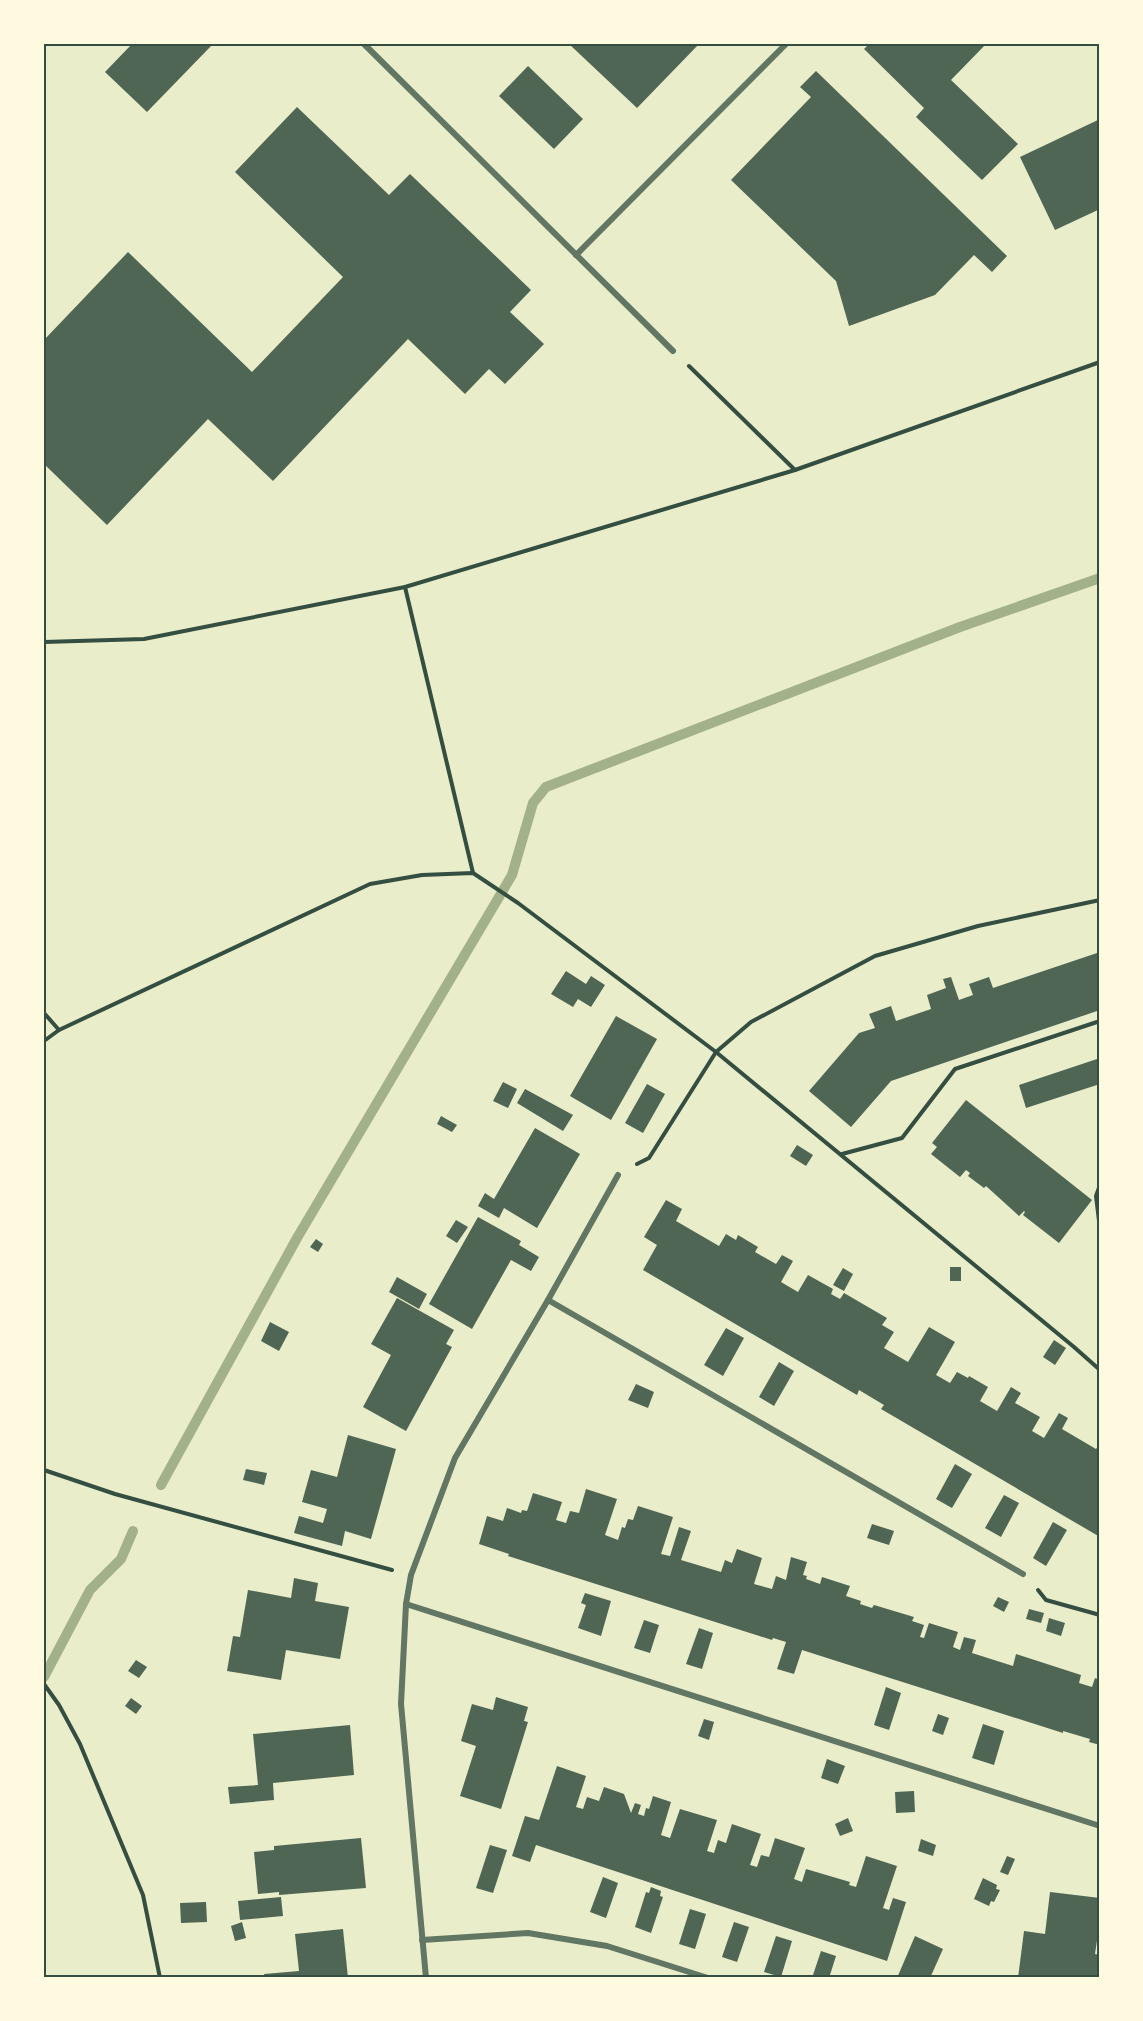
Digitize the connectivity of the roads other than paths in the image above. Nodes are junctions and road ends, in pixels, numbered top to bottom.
1 (364, 44) edge
2 (786, 44) edge
3 (576, 255) junction
4 (673, 351) road end
5 (618, 1175) road end
6 (548, 1300) junction
7 (1023, 1574) road end
8 (406, 1604) junction
9 (1100, 1826) edge
10 (422, 1940) junction
11 (426, 1977) edge
12 (708, 1977) edge

1 - 3 street
2 - 3 street
3 - 4 street
5 - 6 street
6 - 7 street
6 - 8 street
8 - 9 street
8 - 10 street
10 - 11 street
10 - 12 street

